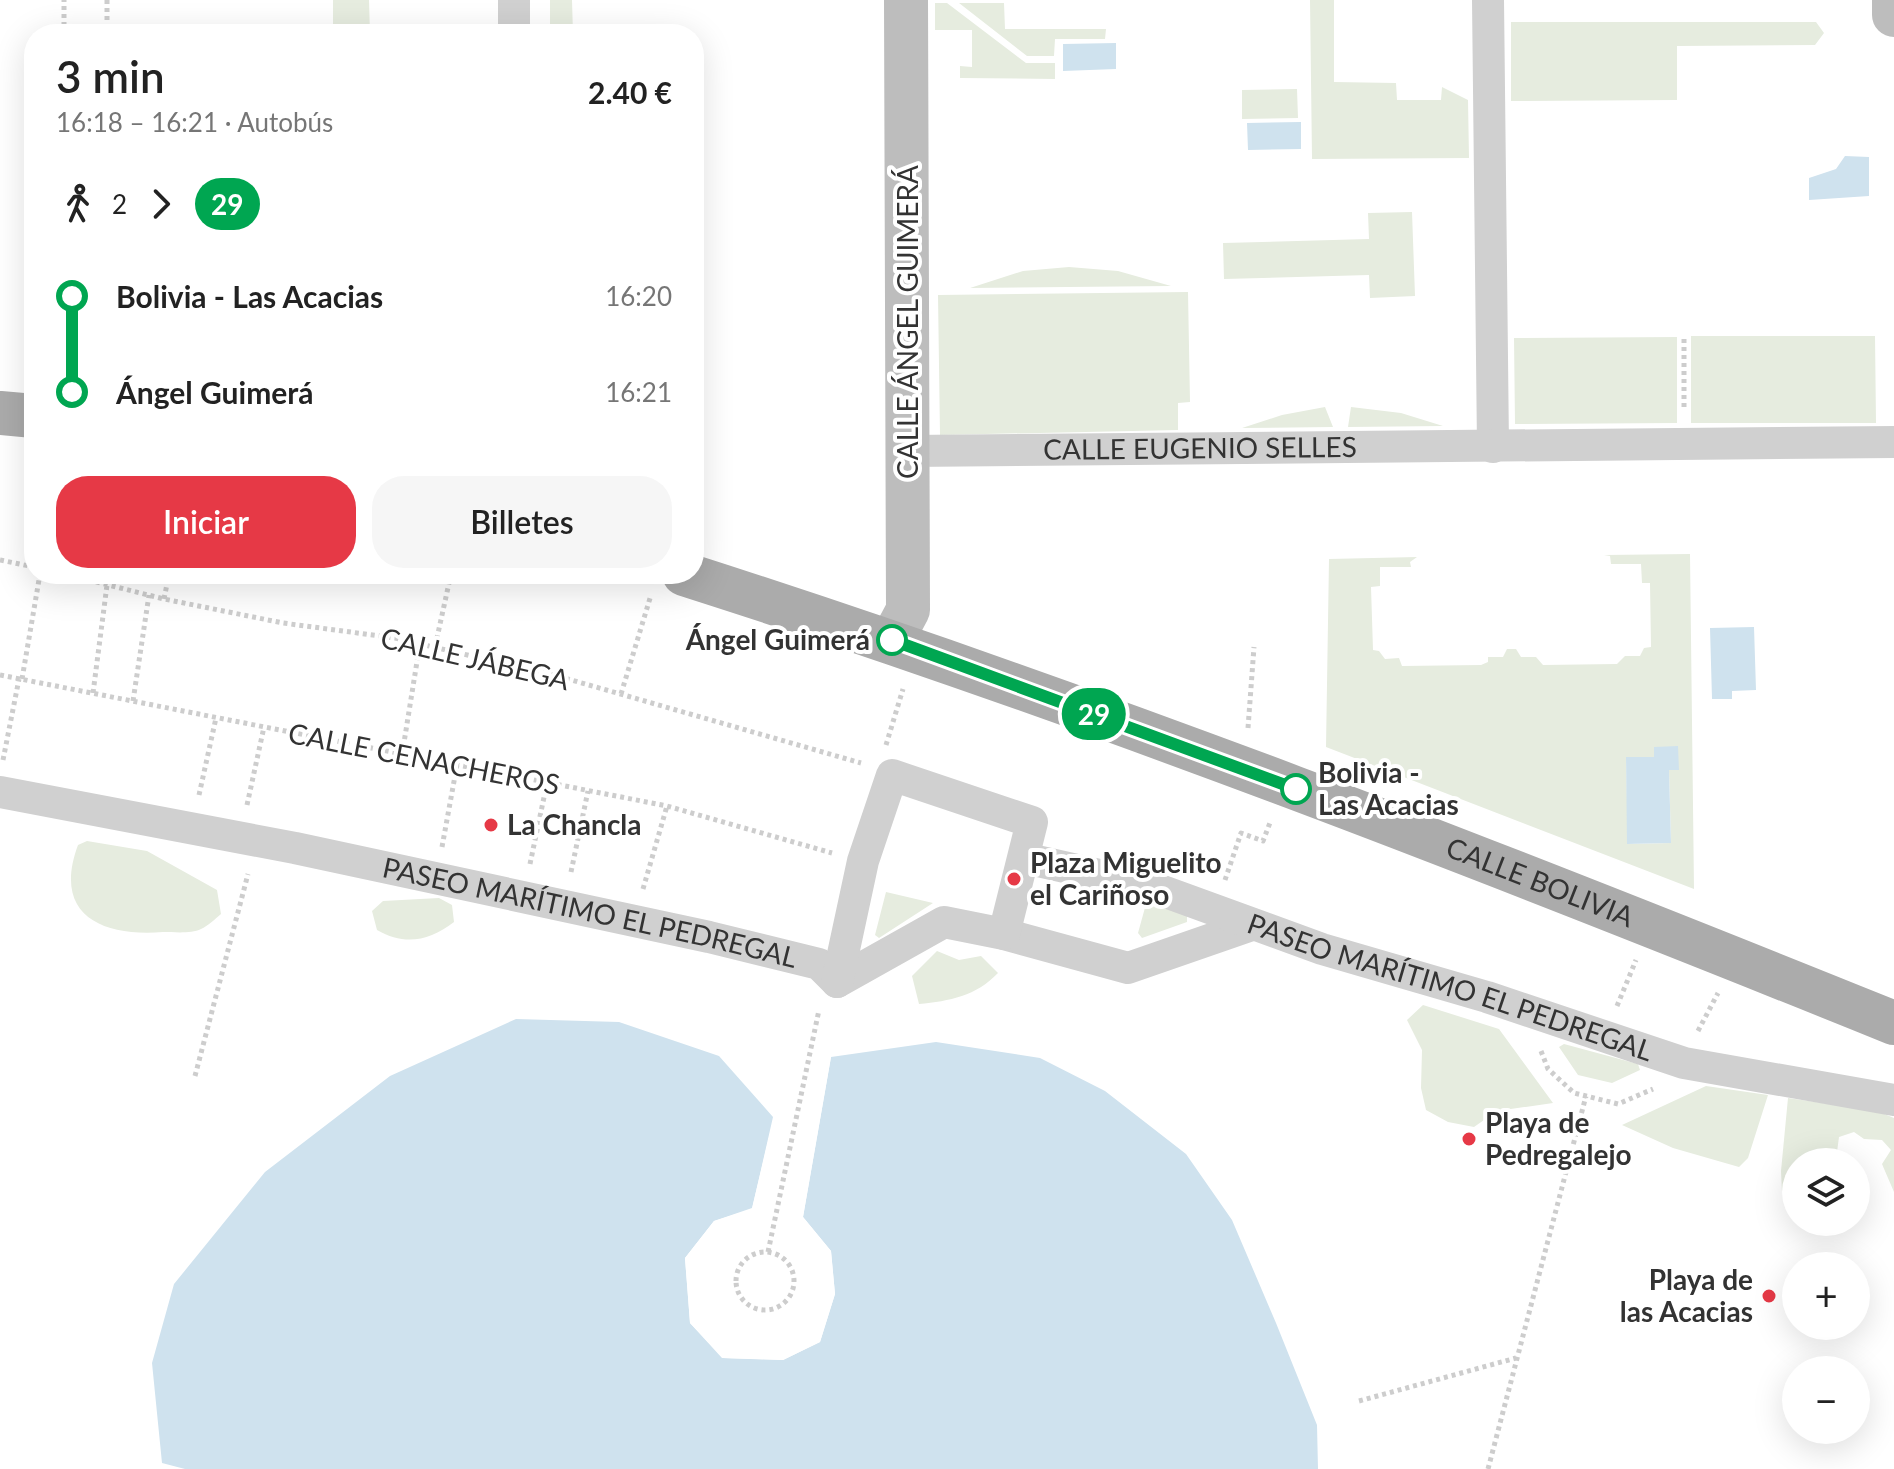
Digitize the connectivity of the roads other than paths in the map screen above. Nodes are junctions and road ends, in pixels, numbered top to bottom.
1 (514, 0) edge
2 (906, 0) edge
3 (1488, 0) edge
4 (1894, 0) edge
5 (1894, 15) edge
6 (514, 24) edge
7 (0, 413) edge
8 (24, 415) edge
9 (1894, 442) edge
10 (1493, 447) junction
11 (908, 451) junction
12 (684, 584) edge
13 (904, 644) junction
14 (0, 792) edge
15 (1024, 858) junction
16 (1252, 925) junction
17 (1004, 934) junction
18 (832, 977) junction
19 (1894, 1023) edge
20 (1894, 1100) edge

1 - 6 street
2 - 11 street, CALLE ÁNGEL GUIMERÁ
3 - 10 street
4 - 5 street
7 - 8 main road
9 - 10 street, CALLE EUGENIO SELLES
10 - 11 street, CALLE EUGENIO SELLES
11 - 13 street, CALLE ÁNGEL GUIMERÁ
12 - 13 main road, CALLE BOLIVIA
13 - 19 main road, CALLE BOLIVIA
14 - 18 street, PASEO MARÍTIMO EL PEDREGAL
15 - 16 street
15 - 17 street
15 - 18 street
16 - 17 street, PASEO MARÍTIMO EL PEDREGAL
16 - 20 street, PASEO MARÍTIMO EL PEDREGAL
17 - 18 street, PASEO MARÍTIMO EL PEDREGAL

